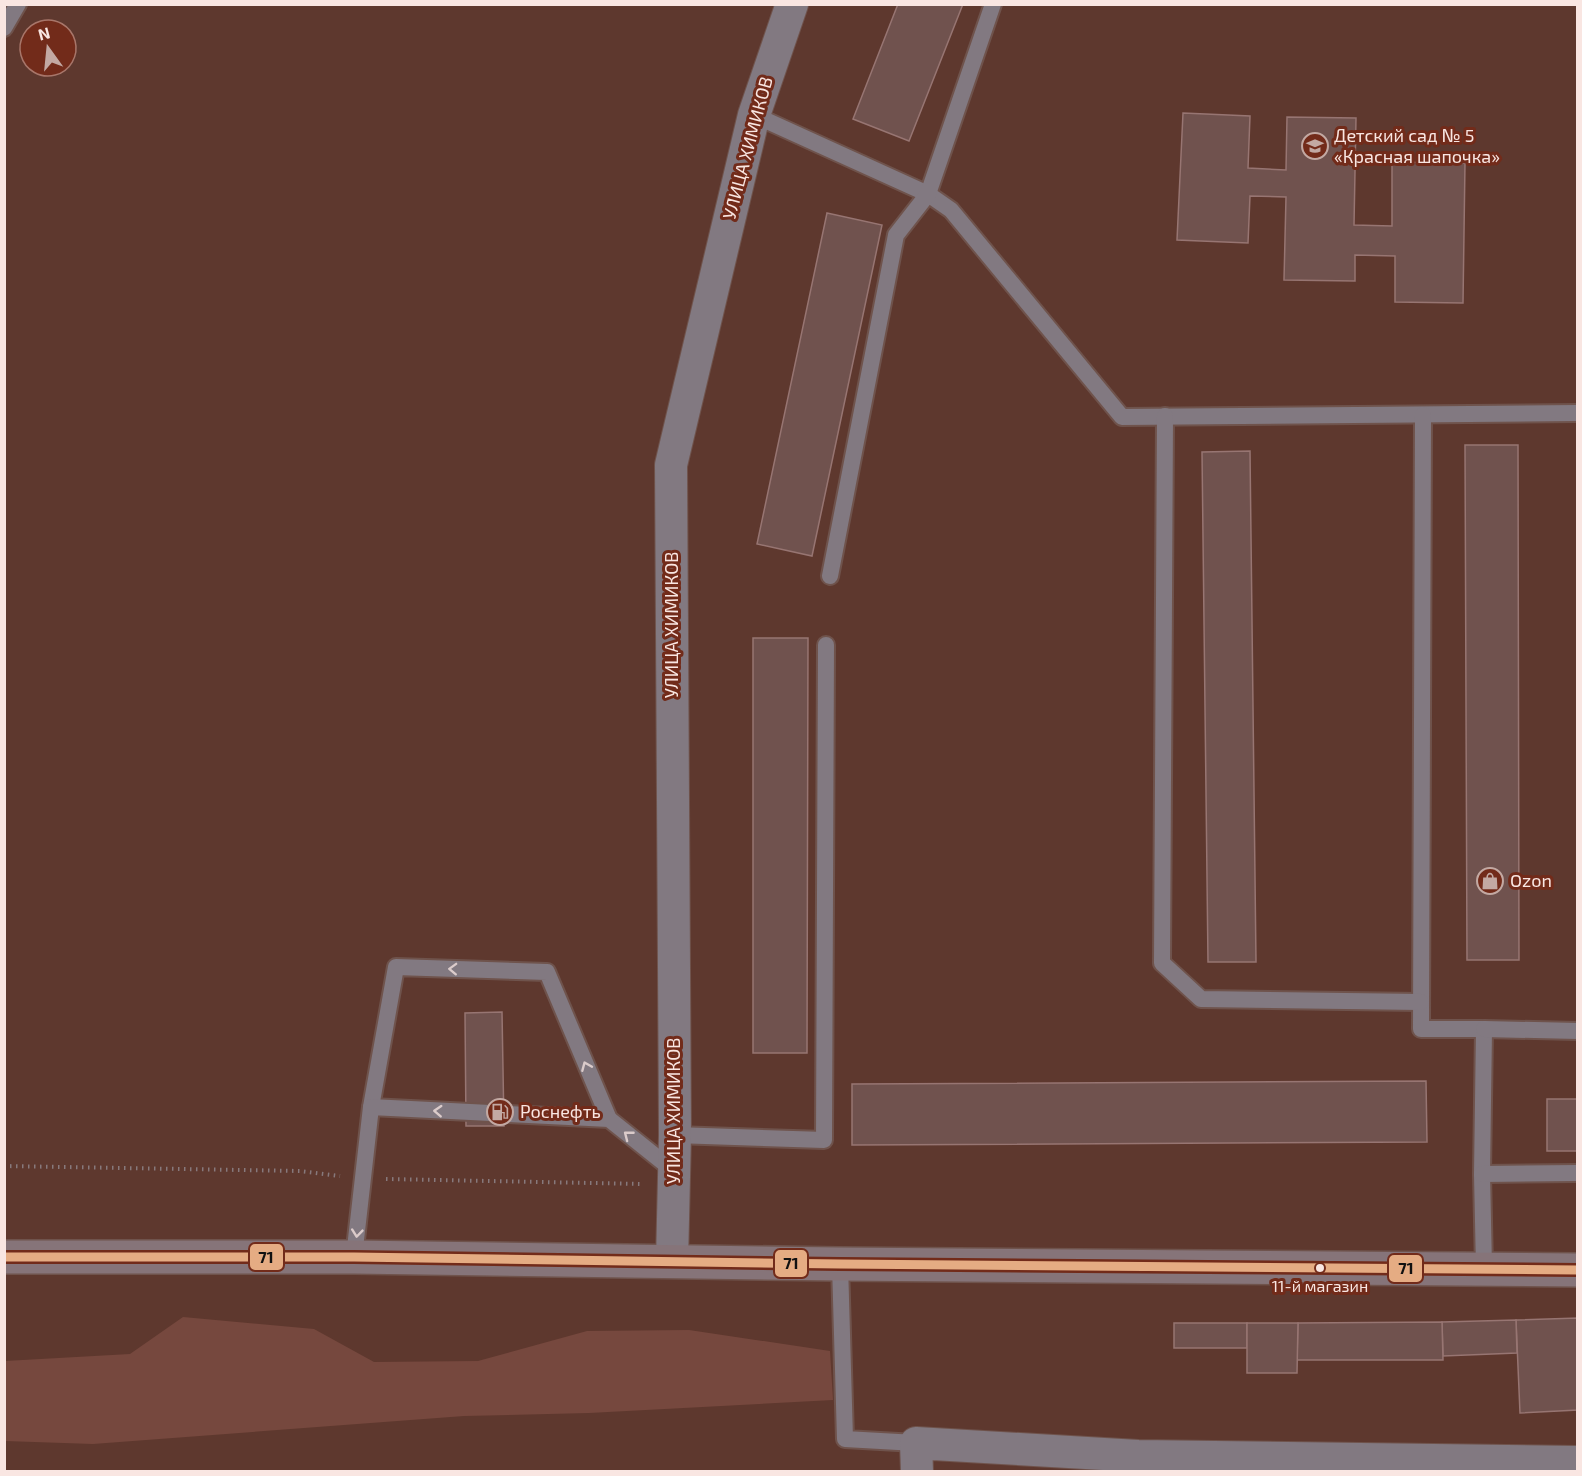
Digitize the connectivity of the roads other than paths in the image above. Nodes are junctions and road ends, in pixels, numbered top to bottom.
1 (18, 4) edge
2 (792, 4) edge
3 (993, 4) edge
4 (4, 28) edge
5 (754, 114) junction
6 (928, 194) junction
7 (1578, 413) edge
8 (1423, 415) junction
9 (1165, 416) junction
10 (830, 576) dead end
11 (826, 645) dead end
12 (1421, 1002) junction
13 (1484, 1029) junction
14 (1578, 1031) edge
15 (371, 1107) junction
16 (609, 1119) junction
17 (675, 1135) junction
18 (674, 1171) junction
19 (1578, 1173) edge
20 (1482, 1174) junction
21 (4, 1257) edge
22 (354, 1257) junction
23 (672, 1261) junction
24 (840, 1264) junction
25 (1484, 1268) junction
26 (1578, 1270) edge
27 (916, 1457) edge
28 (1578, 1462) edge

1 - 4 lane
2 - 5 street, УЛИЦА ХИМИКОВ
3 - 6 lane
5 - 6 lane
5 - 17 street, УЛИЦА ХИМИКОВ
6 - 9 lane
6 - 10 lane
7 - 8 lane
8 - 9 lane
8 - 12 lane
9 - 12 lane
11 - 17 lane
12 - 13 lane
13 - 14 lane
13 - 20 lane
16 -> 15 lane
16 -> 15 lane
15 -> 22 lane
18 -> 16 lane
17 - 18 street, УЛИЦА ХИМИКОВ
18 - 23 street, УЛИЦА ХИМИКОВ
19 - 20 lane
20 - 25 lane
21 - 22 main road
22 - 23 main road
23 - 24 main road
24 - 25 main road
24 - 27 lane
25 - 26 main road
27 - 28 street

